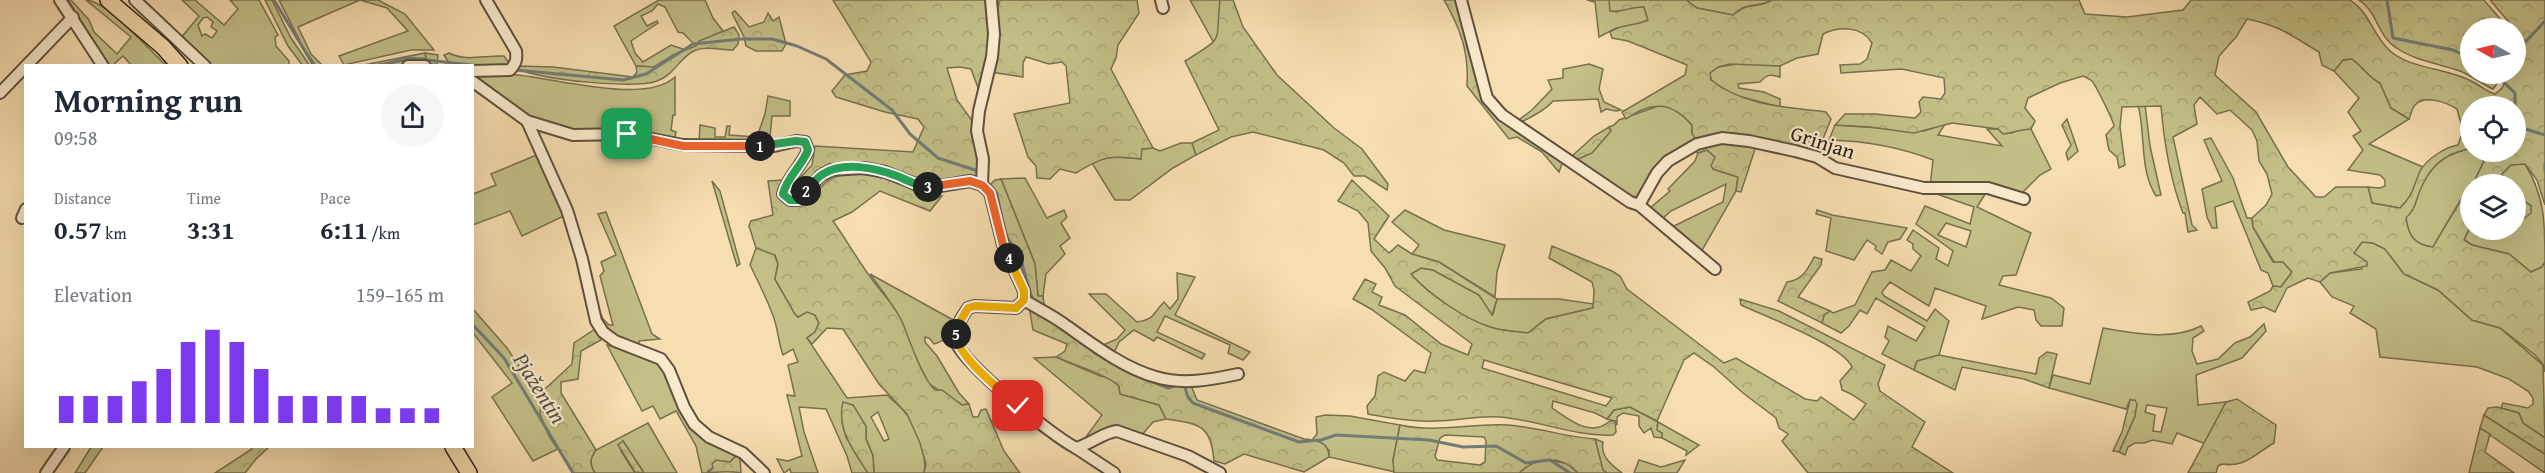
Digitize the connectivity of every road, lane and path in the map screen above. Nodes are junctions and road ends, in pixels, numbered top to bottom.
1 (60, 0) edge
2 (108, 0) edge
3 (135, 0) edge
4 (486, 0) edge
5 (991, 0) edge
6 (1461, 0) edge
7 (73, 17) junction
8 (28, 64) edge
9 (102, 64) edge
10 (178, 64) edge
11 (203, 64) edge
12 (24, 68) edge
13 (474, 71) edge
14 (474, 82) edge
15 (0, 93) edge
16 (527, 121) junction
17 (982, 185) junction
18 (2024, 199) dead end
19 (1639, 206) junction
20 (1715, 269) dead end
21 (1024, 300) junction
22 (1238, 374) dead end
23 (63, 448) edge
24 (454, 448) edge
25 (1076, 448) junction
26 (46, 473) edge
27 (469, 473) edge
28 (764, 473) edge
29 (1114, 473) edge
30 (1220, 473) edge

1 - 7 street
2 - 10 main road
3 - 11 street
4 - 13 street
5 - 17 street
6 - 19 street
7 - 8 street
7 - 9 street
12 - 15 street
14 - 16 street
16 - 17 street
16 - 28 street
17 - 21 street
18 - 19 street, Grinjan
19 - 20 street
21 - 22 street
21 - 25 street
23 - 26 street
24 - 27 main road
25 - 29 street
25 - 30 street

